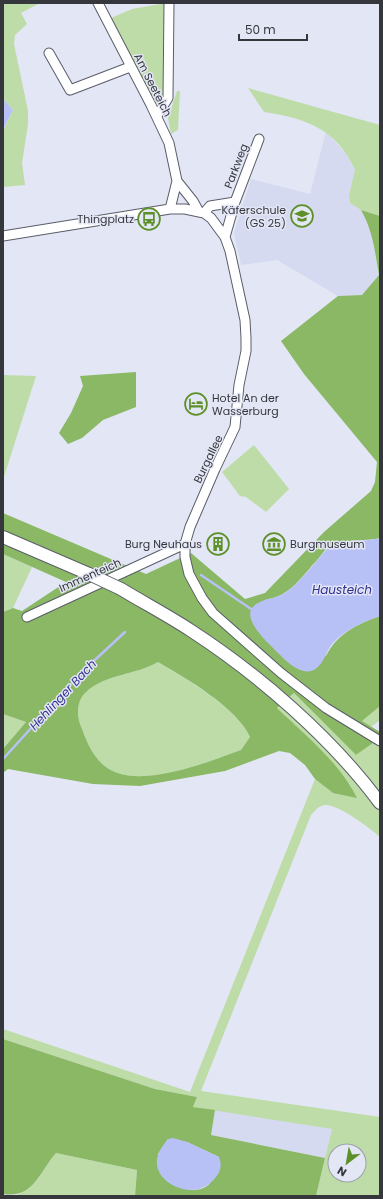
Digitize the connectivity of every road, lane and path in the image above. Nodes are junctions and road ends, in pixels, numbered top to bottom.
1 (98, 3) edge
2 (169, 3) edge
3 (48, 53) dead end
4 (130, 67) junction
5 (156, 116) junction
6 (259, 139) dead end
7 (177, 181) junction
8 (235, 202) junction
9 (170, 209) junction
10 (201, 213) junction
11 (3, 236) edge
12 (225, 236) junction
13 (3, 537) edge
14 (185, 544) junction
15 (26, 617) dead end
16 (380, 741) edge
17 (379, 798) edge

1 - 4 street, Am Seeteich
2 - 5 street
3 - 4 street
4 - 5 street, Am Seeteich
5 - 7 street, Am Seeteich
6 - 8 street, Parkweg
7 - 9 street, Am Seeteich
7 - 10 street, Am Seeteich
8 - 10 street, Parkweg
8 - 12 street, Parkweg
9 - 10 street
9 - 11 street
10 - 12 street, Burgallee
12 - 14 street, Burgallee
13 - 17 street, bridge
14 - 15 street, Immenteich
14 - 16 street, Burgallee

